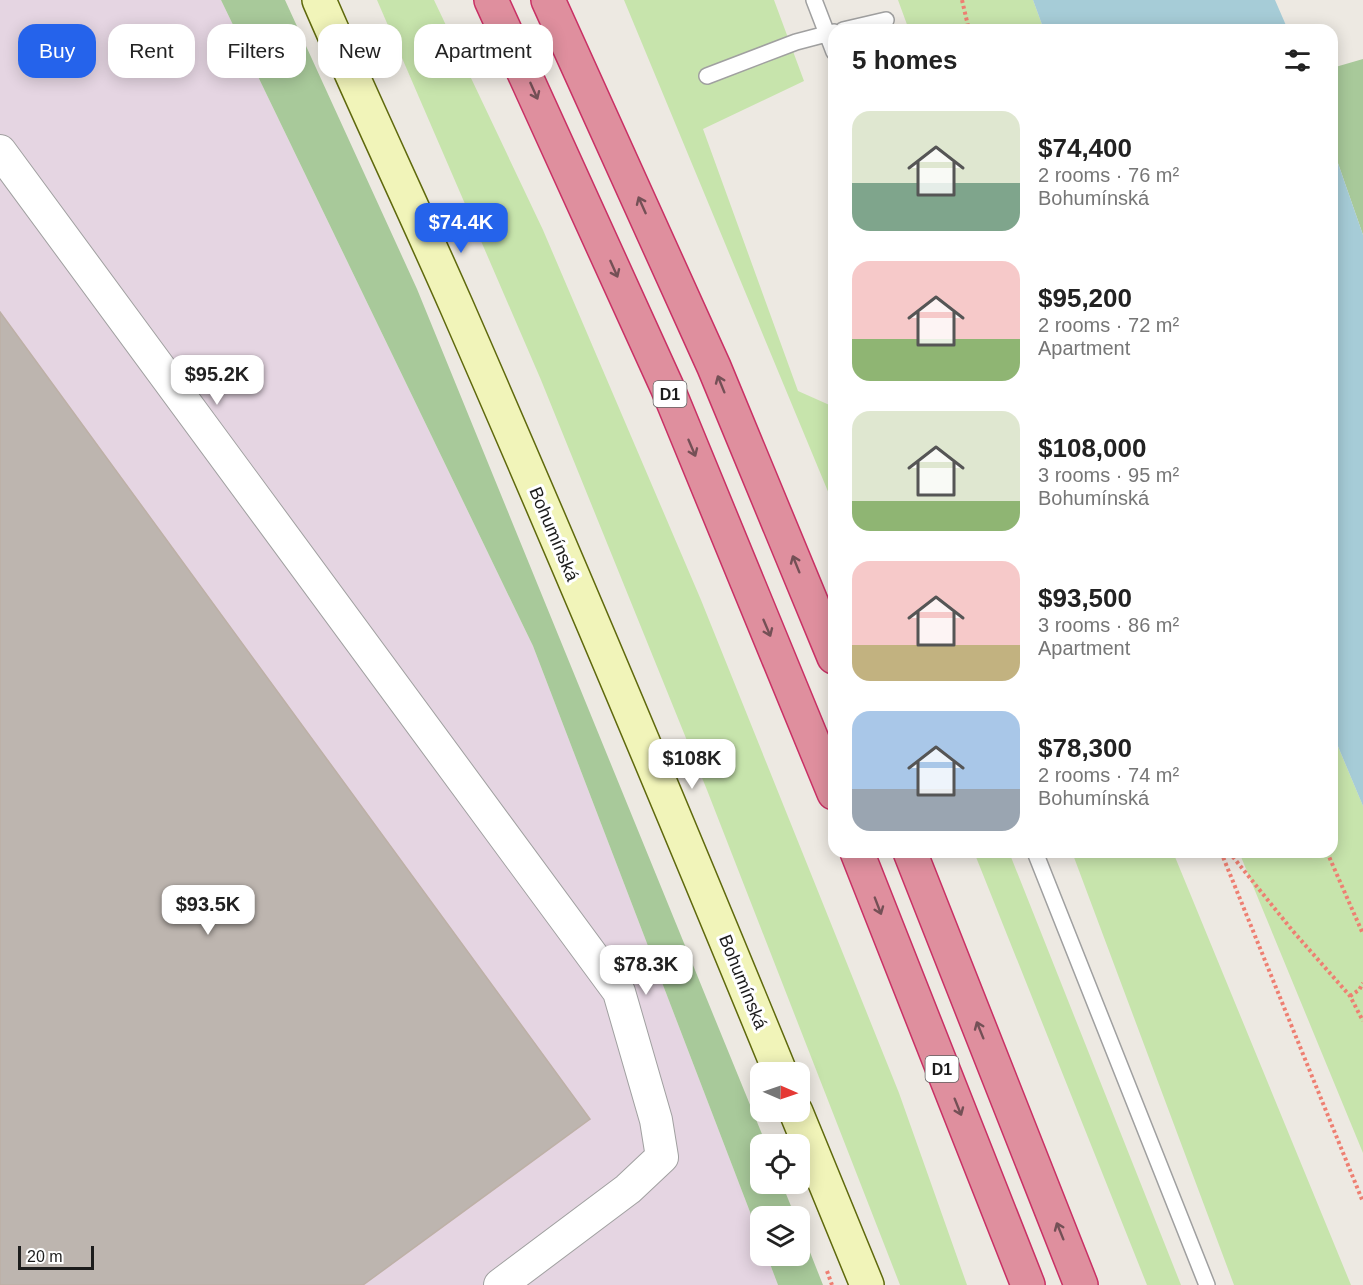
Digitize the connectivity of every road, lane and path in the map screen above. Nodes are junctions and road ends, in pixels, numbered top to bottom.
1 (319, 0) edge
2 (492, 0) edge
3 (548, 0) edge
4 (814, 0) edge
5 (962, 0) edge
6 (886, 20) dead end
7 (869, 24) edge
8 (968, 24) edge
9 (828, 29) edge
10 (828, 34) edge
11 (707, 76) dead end
12 (0, 151) edge
13 (828, 642) edge
14 (828, 778) edge
15 (859, 858) edge
16 (912, 858) edge
17 (1037, 858) edge
18 (1223, 858) edge
19 (1235, 858) edge
20 (1330, 858) edge
21 (1363, 933) edge
22 (1363, 983) edge
23 (1350, 996) junction
24 (1363, 1021) edge
25 (776, 1062) edge
26 (800, 1122) edge
27 (1363, 1202) edge
28 (500, 1285) edge
29 (867, 1285) edge
30 (1028, 1285) edge
31 (1081, 1285) edge
32 (1207, 1285) edge

1 - 25 main road, Bohumínská
2 -> 14 highway, D1
13 -> 3 highway
4 - 9 lane
5 - 8 path
6 - 7 lane
10 - 11 lane
12 - 28 street
15 -> 30 highway, D1
31 -> 16 highway
17 - 32 lane
18 - 27 path
19 - 23 path
20 - 21 path
22 - 23 path
23 - 24 path
26 - 29 main road

